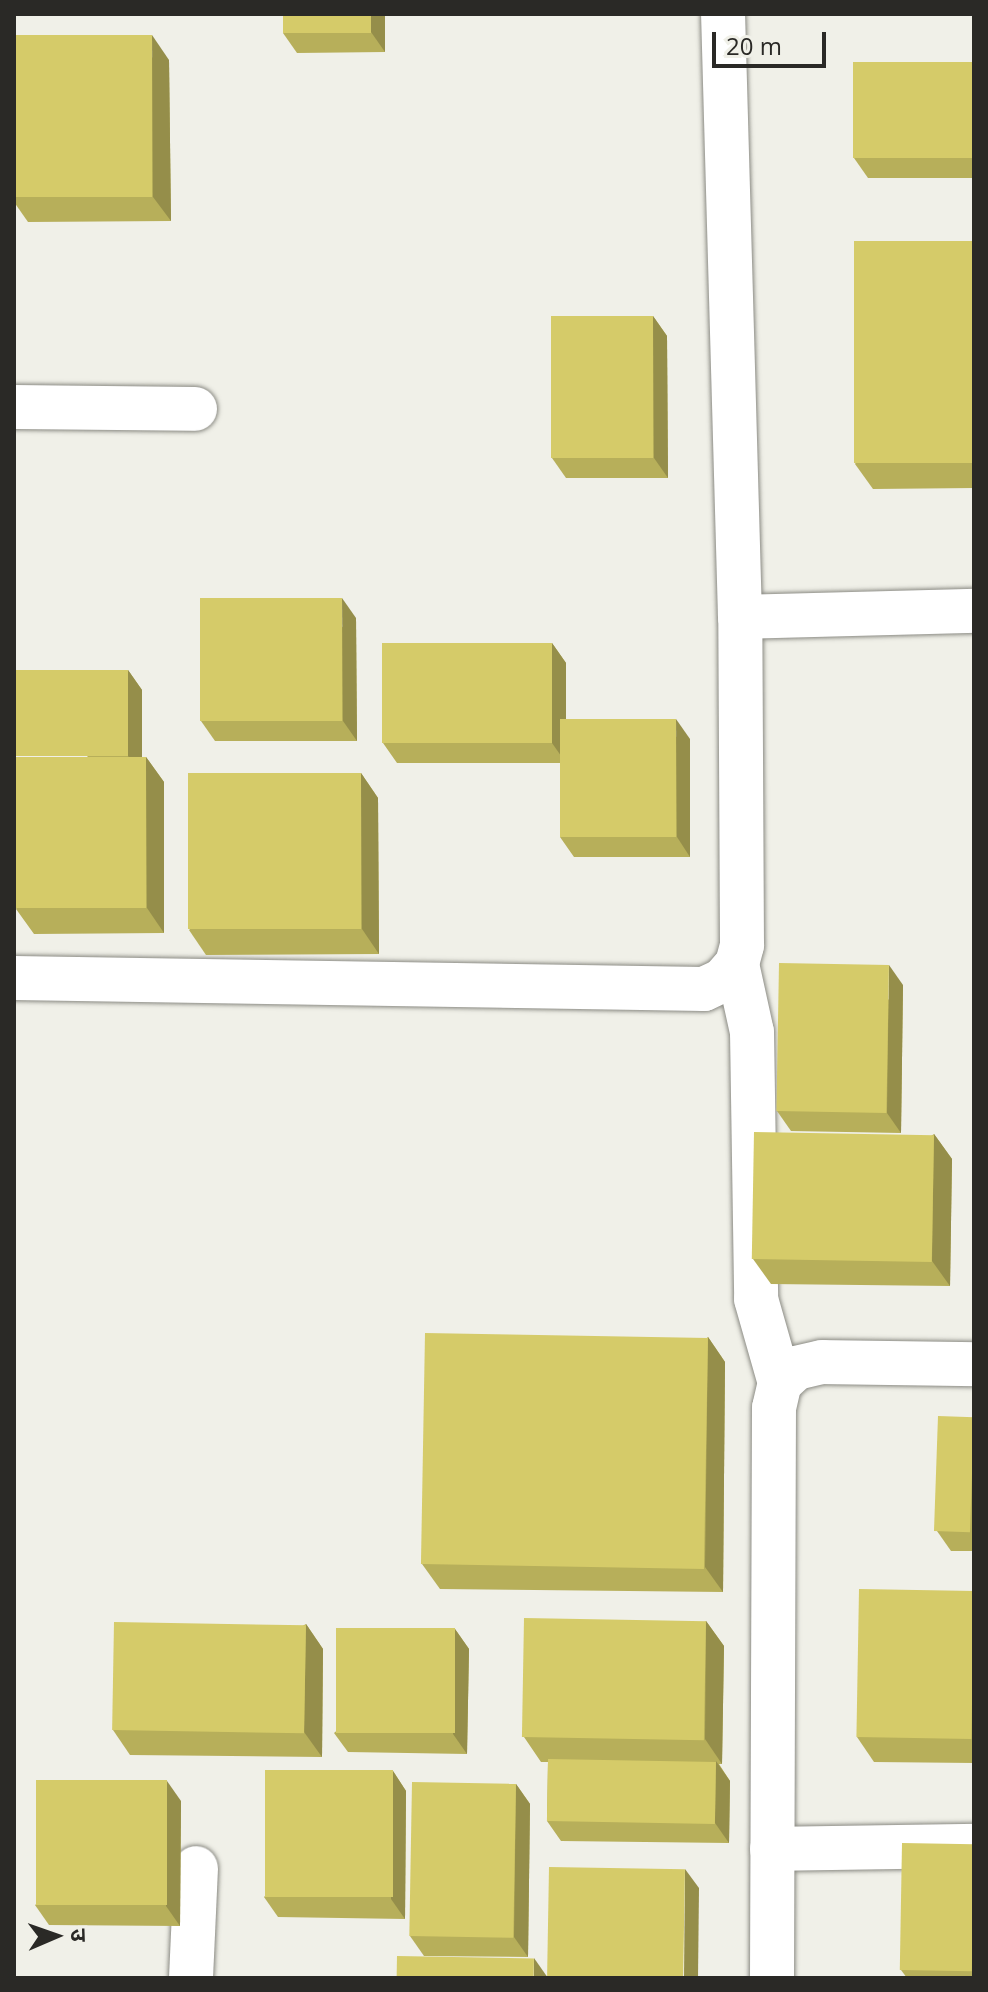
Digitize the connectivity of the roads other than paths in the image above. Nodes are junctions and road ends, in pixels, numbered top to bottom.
1 (723, 14) edge
2 (14, 407) edge
3 (195, 409) dead end
4 (974, 611) edge
5 (740, 617) junction
6 (737, 964) junction
7 (14, 978) edge
8 (974, 1364) edge
9 (780, 1383) junction
10 (974, 1846) edge
11 (772, 1849) junction
12 (196, 1868) dead end
13 (191, 1978) edge
14 (772, 1978) edge

1 - 5 street
2 - 3 street
4 - 5 street
5 - 6 street
6 - 7 street
6 - 9 street
8 - 9 street
9 - 11 street
10 - 11 street
11 - 14 street
12 - 13 street

